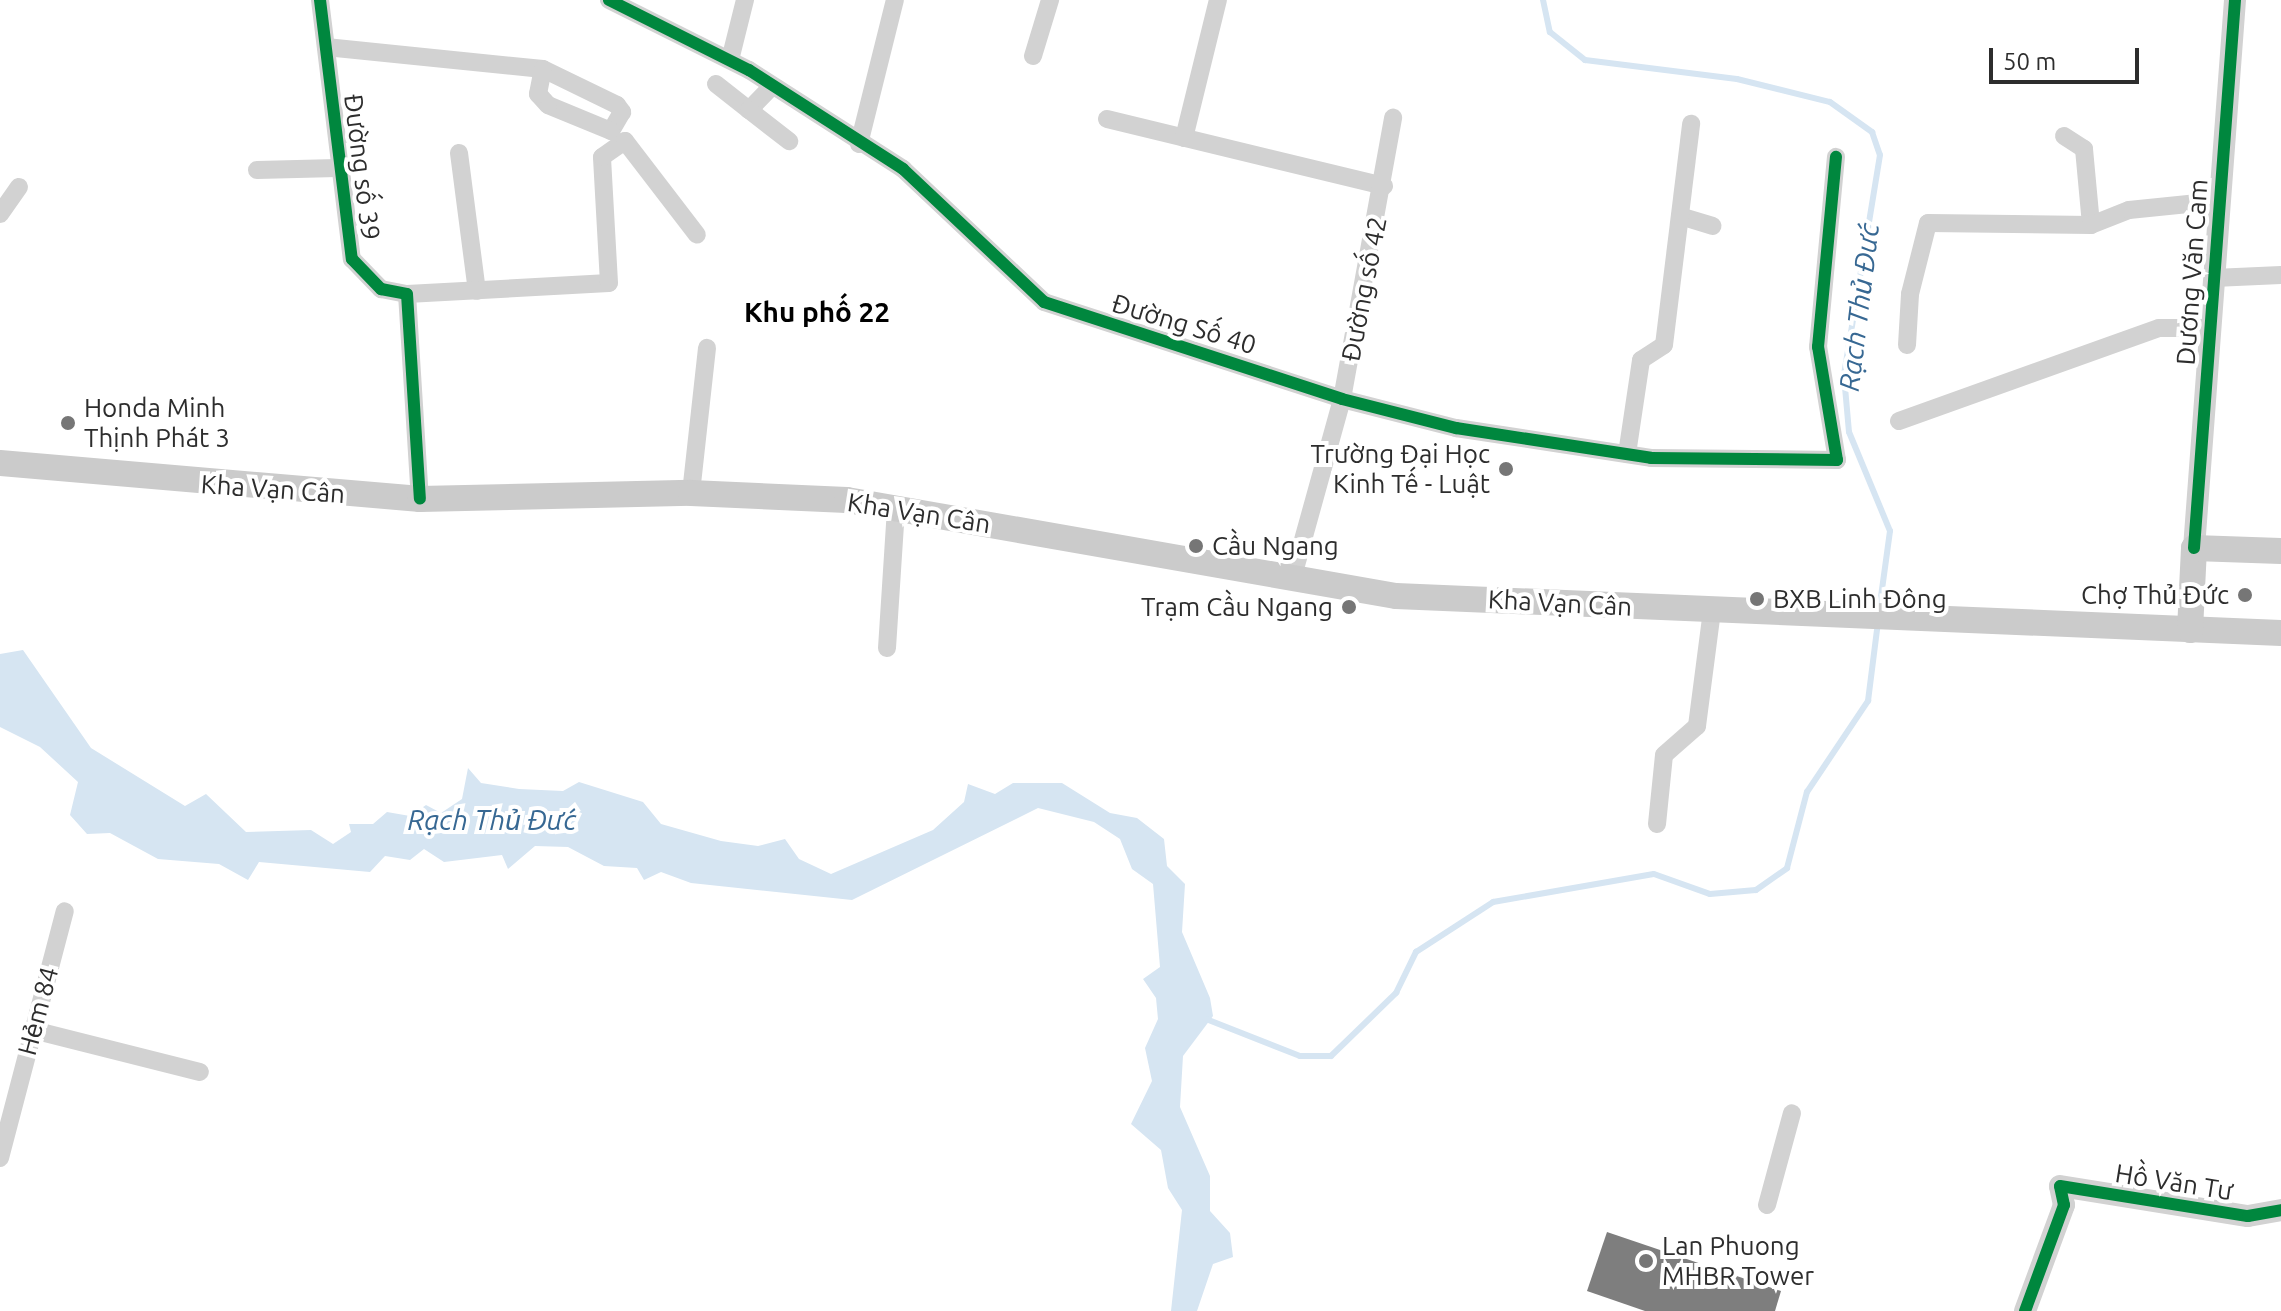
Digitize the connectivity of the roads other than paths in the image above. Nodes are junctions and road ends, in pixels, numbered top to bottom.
1 (320, 0) edge
2 (609, 0) edge
3 (745, 0) edge
4 (895, 0) edge
5 (1050, 0) edge
6 (1218, 0) edge
7 (2235, 0) edge
8 (326, 47) junction
9 (1033, 56) dead end
10 (730, 60) junction
11 (543, 69) dead end
12 (716, 84) dead end
13 (772, 86) junction
14 (749, 110) junction
15 (1393, 118) dead end
16 (1107, 119) dead end
17 (1691, 124) dead end
18 (2064, 136) dead end
19 (1184, 138) junction
20 (789, 141) dead end
21 (859, 144) junction
22 (459, 153) dead end
23 (1836, 157) dead end
24 (337, 168) junction
25 (257, 170) dead end
26 (1384, 186) junction
27 (19, 187) dead end
28 (2218, 201) junction
29 (0, 214) edge
30 (1680, 216) junction
31 (2091, 225) junction
32 (1712, 226) dead end
33 (697, 235) dead end
34 (2281, 275) edge
35 (2214, 278) junction
36 (477, 291) junction
37 (407, 294) junction
38 (2209, 328) junction
39 (1907, 345) dead end
40 (707, 348) dead end
41 (1342, 399) junction
42 (1899, 421) dead end
43 (1627, 454) junction
44 (0, 463) edge
45 (691, 493) junction
46 (420, 499) junction
47 (896, 508) junction
48 (2194, 548) junction
49 (2281, 551) edge
50 (1293, 576) junction
51 (1712, 610) junction
52 (2190, 630) junction
53 (2281, 633) edge
54 (887, 648) dead end
55 (1657, 824) dead end
56 (65, 911) dead end
57 (33, 1030) junction
58 (200, 1072) dead end
59 (1792, 1113) dead end
60 (0, 1158) edge
61 (1767, 1205) dead end
62 (2281, 1210) edge
63 (2025, 1311) edge

1 - 8 street, Đường số 39
2 - 10 street, Đường Số 40
3 - 10 street
4 - 21 street
5 - 9 street
6 - 19 street
7 - 28 street, Dương Văn Cam
8 - 11 street
8 - 24 street, Đường số 39
10 - 13 street, Đường Số 40
12 - 14 street
13 - 14 street
13 - 21 street, Đường Số 40
14 - 20 street
15 - 26 street, Đường số 42
16 - 19 street, Đường số 42
17 - 30 street
18 - 31 street
19 - 26 street, Đường số 42
21 - 41 street, Đường Số 40
22 - 36 street
23 - 43 street, Đường Số 40
24 - 25 street
24 - 37 street, Đường số 39
26 - 41 street, Đường số 42
27 - 29 street
28 - 31 street
28 - 35 street, Dương Văn Cam
30 - 32 street
30 - 43 street
31 - 39 street
33 - 36 street
34 - 35 street
35 - 38 street, Dương Văn Cam
36 - 37 street
37 - 46 street
38 - 42 street
38 - 48 street, Dương Văn Cam
40 - 45 street
41 - 43 street, Đường Số 40
41 - 50 street, Đường số 42
44 - 46 main road, Kha Vạn Cân
45 - 46 main road, Kha Vạn Cân
45 - 47 main road, Kha Vạn Cân
47 - 50 main road, Kha Vạn Cân
47 - 54 street
48 - 49 main road
48 - 52 main road, Dương Văn Cam
50 - 51 main road, Kha Vạn Cân
51 - 52 main road, Kha Vạn Cân
51 - 55 street
52 - 53 main road
56 - 57 street, Hẻm 84
57 - 58 street
57 - 60 street, Hẻm 84
59 - 61 street
62 - 63 street, Hồ Văn Tư

